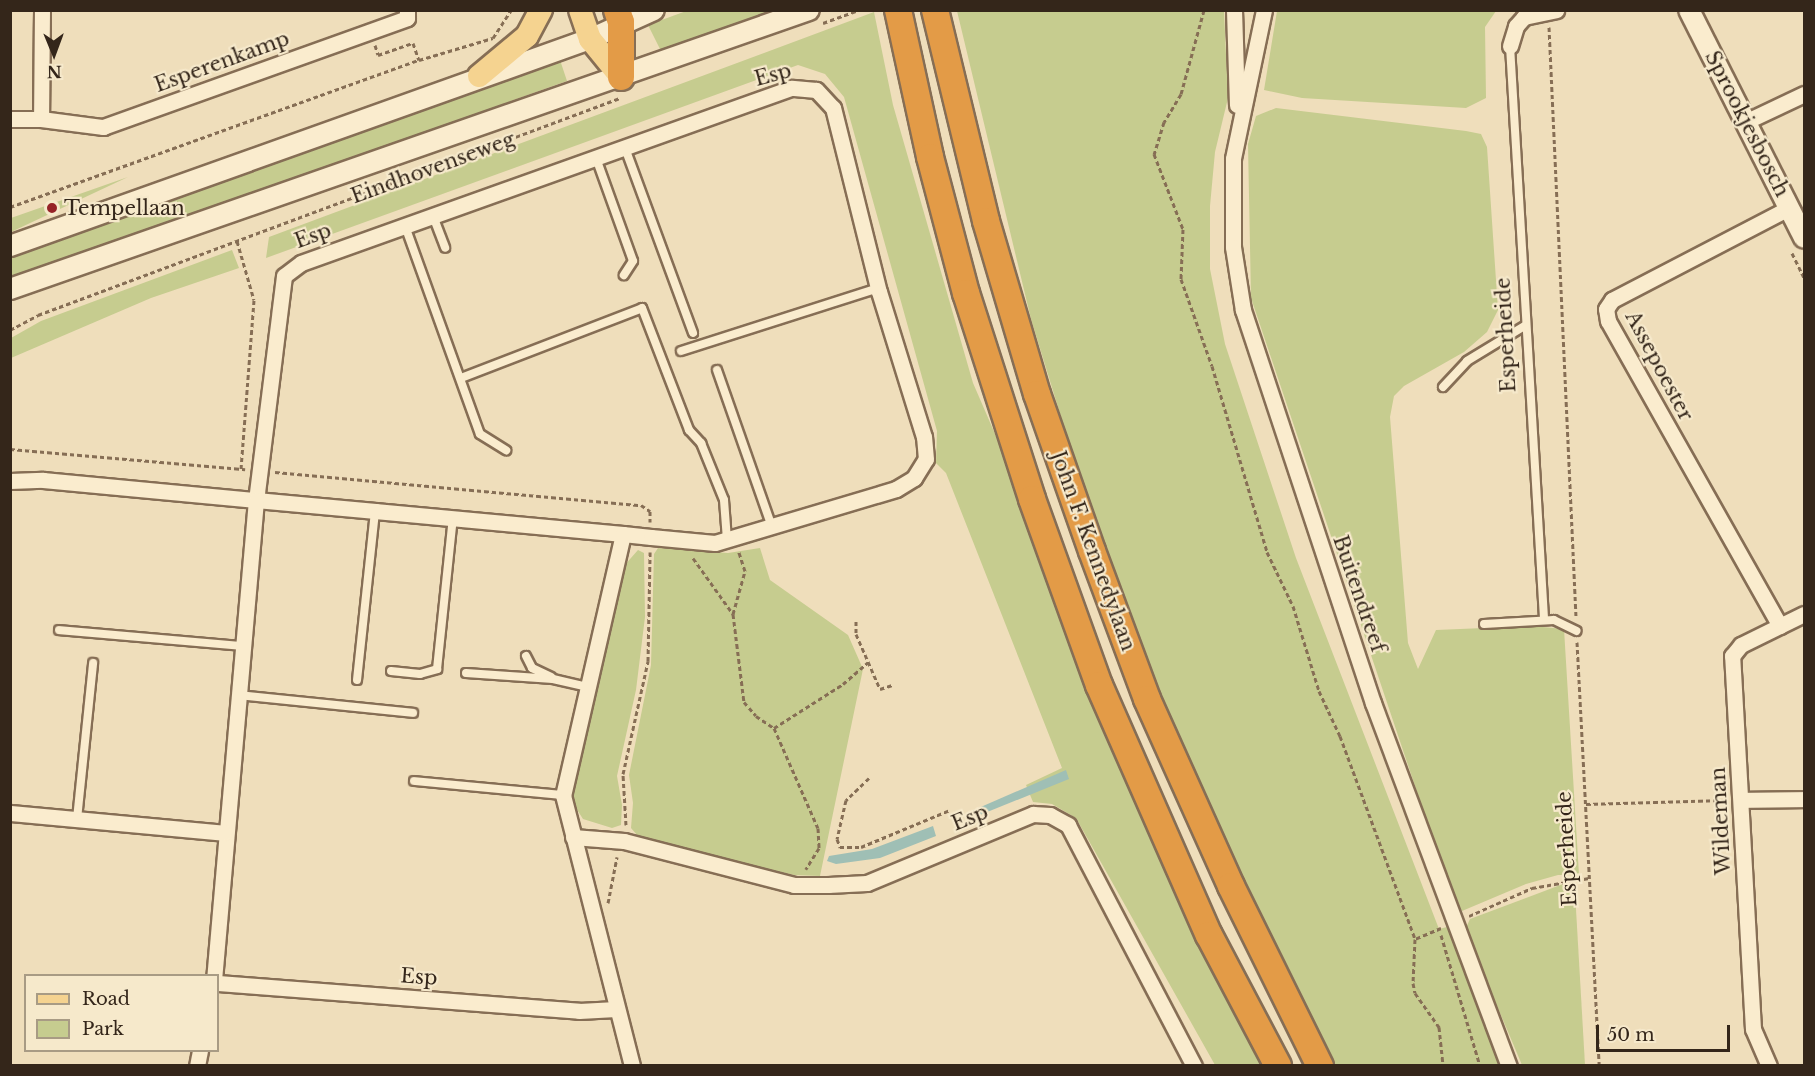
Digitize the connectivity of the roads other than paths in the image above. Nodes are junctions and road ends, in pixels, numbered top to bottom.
1 (42, 10) edge
2 (407, 10) edge
3 (541, 10) edge
4 (580, 10) edge
5 (654, 10) edge
6 (898, 10) edge
7 (935, 10) edge
8 (1234, 10) edge
9 (1264, 10) edge
10 (1689, 10) edge
11 (1552, 12) edge
12 (1528, 14) edge
13 (619, 16) edge
14 (813, 18) edge
15 (590, 39) junction
16 (1510, 46) joint
17 (479, 76) junction
18 (624, 86) junction
19 (1804, 94) edge
20 (10, 119) edge
21 (41, 119) junction
22 (1747, 121) junction
23 (1238, 123) junction
24 (625, 148) junction
25 (596, 158) junction
26 (1789, 208) junction
27 (434, 216) junction
28 (405, 226) junction
29 (1804, 238) edge
30 (10, 246) edge
31 (445, 248) dead end
32 (624, 275) dead end
33 (878, 288) junction
34 (10, 289) edge
35 (1526, 325) junction
36 (693, 333) dead end
37 (681, 351) dead end
38 (717, 370) dead end
39 (461, 378) junction
40 (1443, 387) dead end
41 (506, 450) dead end
42 (10, 472) edge
43 (10, 480) edge
44 (43, 480) junction
45 (256, 500) junction
46 (375, 511) junction
47 (453, 518) junction
48 (772, 529) junction
49 (623, 534) junction
50 (731, 540) junction
51 (1804, 614) edge
52 (1544, 620) junction
53 (1484, 624) dead end
54 (1780, 626) junction
55 (59, 630) dead end
56 (1577, 631) road end
57 (242, 646) junction
58 (526, 656) dead end
59 (93, 663) dead end
60 (391, 671) dead end
61 (466, 673) dead end
62 (553, 678) junction
63 (357, 680) dead end
64 (587, 687) junction
65 (237, 695) junction
66 (414, 713) dead end
67 (414, 781) dead end
68 (563, 795) junction
69 (1804, 799) edge
70 (1741, 800) junction
71 (10, 813) edge
72 (77, 819) junction
73 (225, 833) junction
74 (573, 837) junction
75 (214, 974) edge
76 (219, 983) edge
77 (616, 1009) junction
78 (632, 1065) edge
79 (1194, 1065) edge
80 (1278, 1065) edge
81 (1320, 1065) edge
82 (1509, 1065) edge
83 (1769, 1065) edge

1 - 21 street
2 - 21 street, Esperenkamp
3 - 17 main road
4 - 15 main road
5 - 13 main road
6 - 80 highway, John F. Kennedylaan
7 - 81 highway, John F. Kennedylaan
8 - 23 street, Buitendreef
9 - 23 street, Buitendreef
10 - 22 main road, Sprookjesbosch
11 - 12 street, Esperheide
12 - 16 street, Esperheide
13 - 15 main road
13 - 18 highway
14 - 18 main road, Eindhovenseweg
15 - 17 main road
15 - 18 main road
16 - 35 lane, Esperheide
17 - 30 main road
18 - 34 main road, Eindhovenseweg
19 - 22 street
20 - 21 street, Esperenkamp
22 - 26 main road, Sprookjesbosch
23 - 82 street, Buitendreef
24 - 25 street, Esp
24 - 33 street, Esp
24 - 36 lane
25 - 27 street, Esp
25 - 32 lane
26 - 29 main road, Sprookjesbosch
26 - 54 street, Assepoester
27 - 28 street, Esp
27 - 31 lane
28 - 39 lane
28 - 45 street, Esp
33 - 37 lane
33 - 48 street, Esp
35 - 40 lane
35 - 52 lane, Esperheide
38 - 48 lane
39 - 41 lane
39 - 50 lane
42 - 44 street, Esp
43 - 44 street, Esp
44 - 45 street, Esp
45 - 46 street, Esp
45 - 57 street, Esp
46 - 47 street, Esp
46 - 63 lane
47 - 49 street, Esp
47 - 60 lane
48 - 50 street, Esp
49 - 50 street, Esp
49 - 64 street
51 - 54 street, Wildeman
52 - 53 lane
52 - 56 lane
54 - 70 street, Wildeman
55 - 57 lane
57 - 65 street, Esp
58 - 62 lane
59 - 72 lane
61 - 62 lane
62 - 64 lane
64 - 68 street
65 - 66 lane
65 - 73 street, Esp
67 - 68 lane
68 - 74 street
69 - 70 street
70 - 83 street, Wildeman
71 - 72 street
72 - 73 street
73 - 75 street, Esp
74 - 77 street
74 - 79 street, Esp
76 - 77 street, Esp
77 - 78 street

